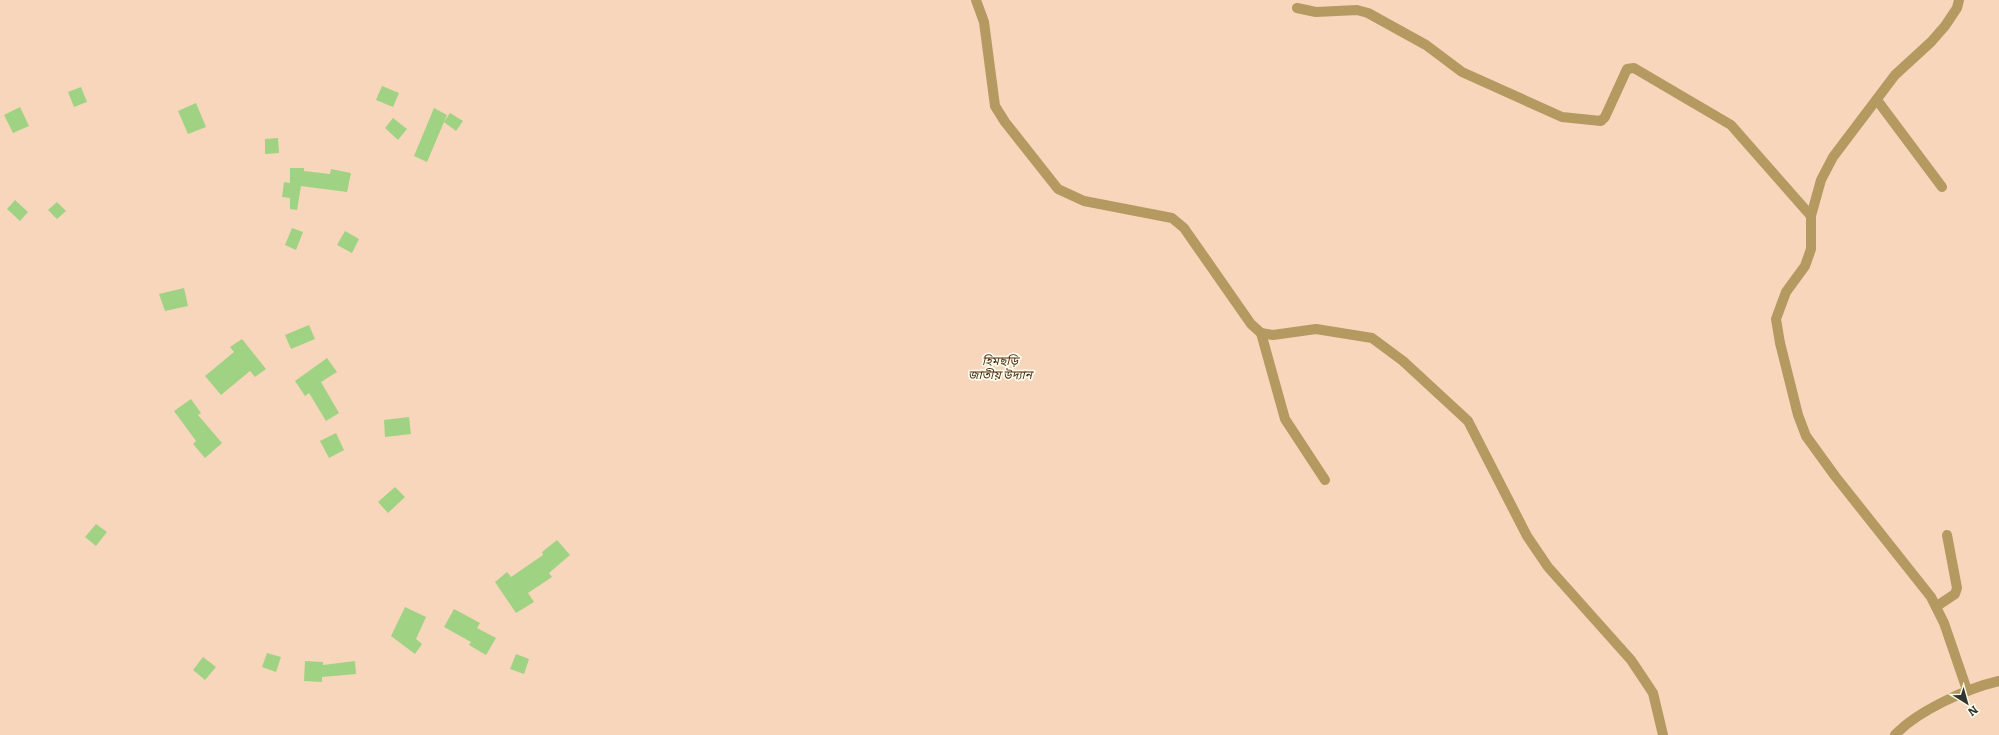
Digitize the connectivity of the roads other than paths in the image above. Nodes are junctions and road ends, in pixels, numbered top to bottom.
1 (976, 0) edge
2 (1959, 0) edge
3 (1297, 8) dead end
4 (1877, 100) junction
5 (1942, 187) dead end
6 (1811, 216) junction
7 (1261, 333) junction
8 (1325, 480) dead end
9 (1947, 535) dead end
10 (1937, 606) junction
11 (1999, 681) edge
12 (1967, 690) junction
13 (1663, 735) edge
14 (1895, 735) edge

1 - 7 street
2 - 4 street
3 - 6 street
4 - 5 street
4 - 6 street
6 - 10 street
7 - 8 street
7 - 13 street
9 - 10 street
10 - 12 street
11 - 12 street
12 - 14 street

